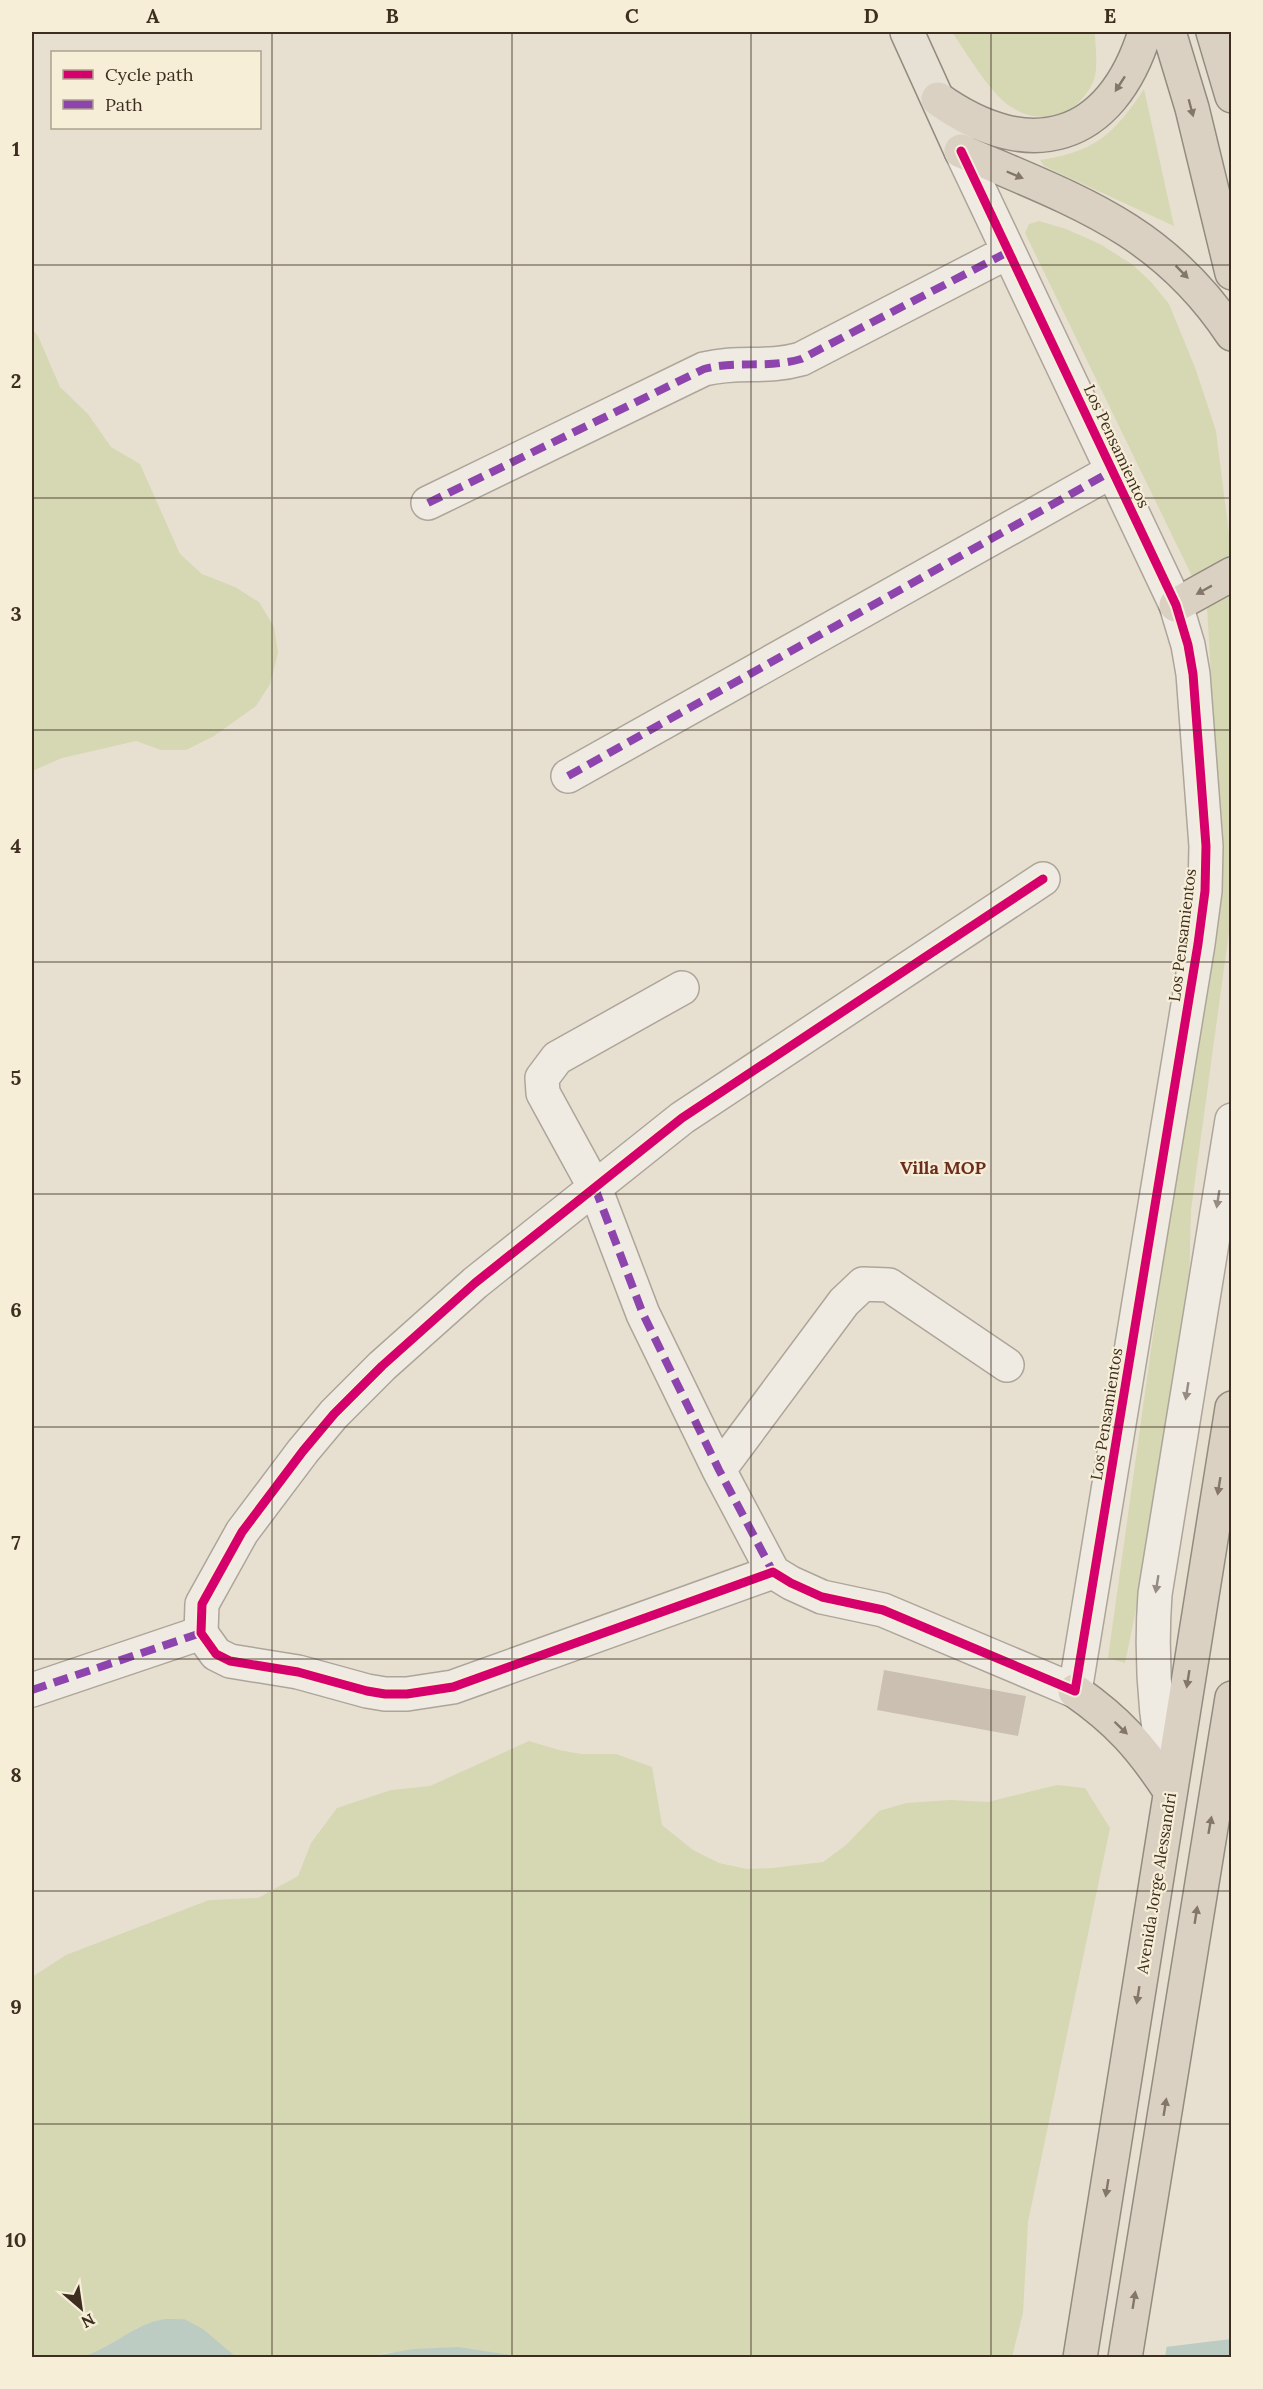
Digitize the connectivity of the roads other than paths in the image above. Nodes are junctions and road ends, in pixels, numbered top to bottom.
1 (907, 32) edge
2 (1145, 32) edge
3 (1169, 32) edge
4 (1213, 32) edge
5 (1232, 96) edge
6 (938, 99) junction
7 (961, 151) junction
8 (1008, 252) junction
9 (1232, 273) edge
10 (1232, 334) edge
11 (1112, 471) junction
12 (428, 503) dead end
13 (1232, 574) edge
14 (1176, 605) junction
15 (568, 776) dead end
16 (1044, 879) dead end
17 (682, 988) dead end
18 (1232, 1120) edge
19 (595, 1188) junction
20 (1007, 1365) dead end
21 (1232, 1408) edge
22 (719, 1470) junction
23 (773, 1572) junction
24 (201, 1633) junction
25 (32, 1690) edge
26 (1075, 1691) junction
27 (1232, 1698) edge
28 (1170, 1791) junction
29 (1080, 2358) edge
30 (1125, 2358) edge

1 - 6 main road, Los Pensamientos
2 -> 6 highway
3 -> 9 highway
4 - 5 highway
6 - 7 main road, Los Pensamientos
7 - 8 street, Los Pensamientos
7 -> 10 highway
8 - 11 street, Los Pensamientos
8 - 12 street
11 - 14 street, Los Pensamientos
11 - 15 street
13 -> 14 highway
14 - 26 street, Los Pensamientos
16 - 19 street
17 - 19 street
18 -> 28 street
19 - 22 street
19 - 24 street
20 - 22 street
21 -> 28 highway, Avenida Jorge Alessandri
22 - 23 street
23 - 24 street
23 - 26 street
24 - 25 street
26 -> 28 highway
30 -> 27 highway
28 -> 29 highway, Avenida Jorge Alessandri

